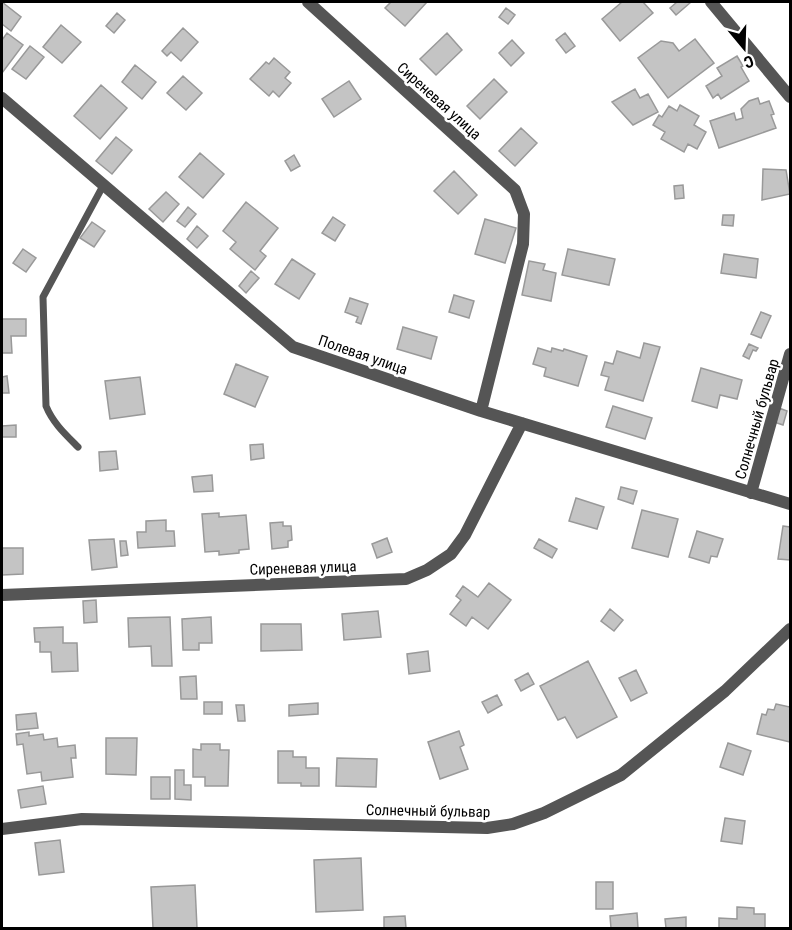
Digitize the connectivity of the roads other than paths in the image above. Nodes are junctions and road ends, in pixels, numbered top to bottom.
1 (308, 2) edge
2 (711, 2) edge
3 (790, 97) edge
4 (2, 98) edge
5 (104, 184) junction
6 (790, 354) edge
7 (481, 411) junction
8 (522, 423) junction
9 (78, 447) dead end
10 (752, 493) junction
11 (790, 504) edge
12 (2, 594) edge
13 (790, 629) edge
14 (2, 829) edge

1 - 7 street, Сиреневая улица
2 - 3 street
4 - 5 street, Полевая улица
5 - 7 street, Полевая улица
5 - 9 lane
6 - 10 street, Солнечный бульвар
7 - 8 street, Полевая улица
8 - 10 street, Полевая улица
8 - 12 street, Сиреневая улица
10 - 11 street, Полевая улица
13 - 14 street, Солнечный бульвар

